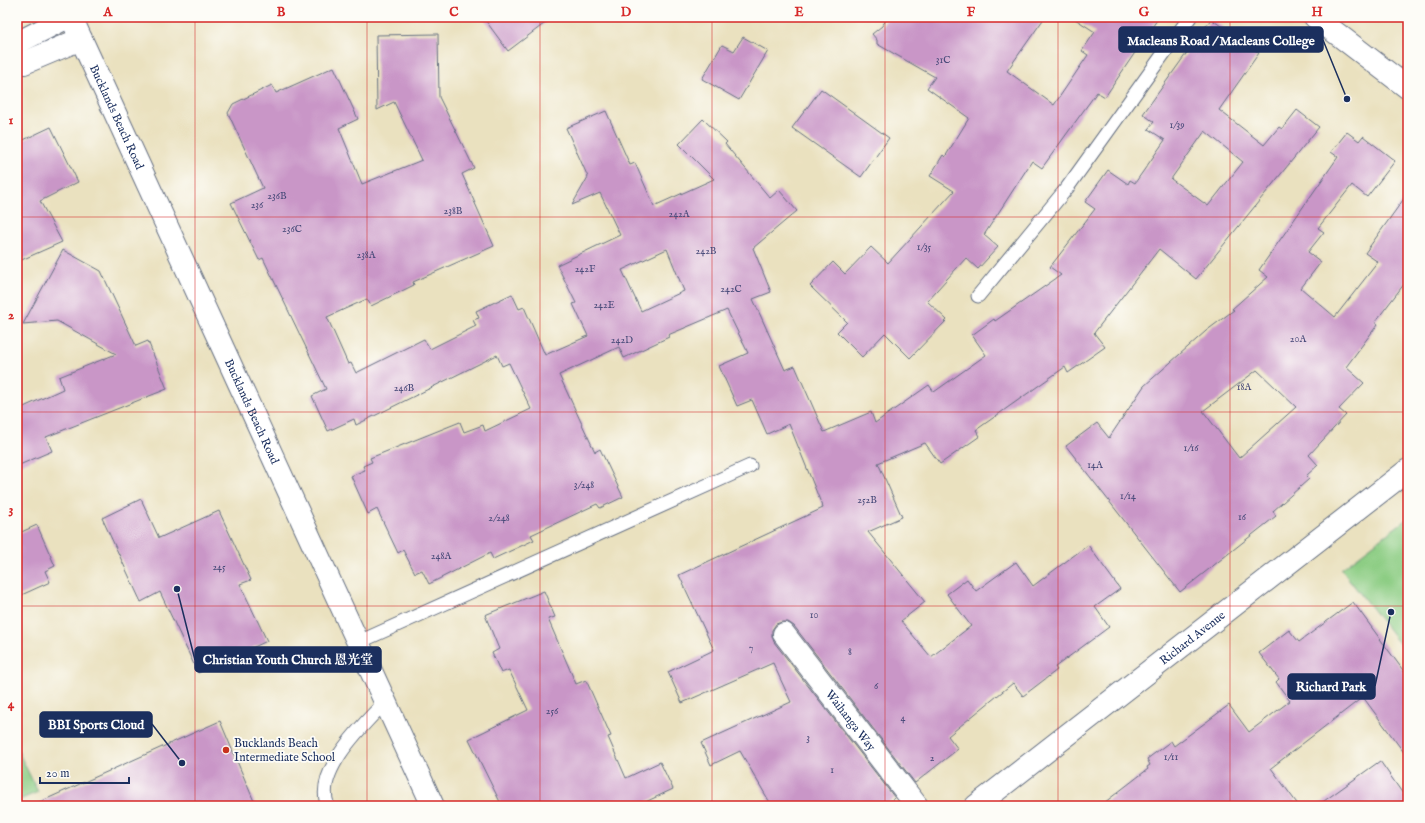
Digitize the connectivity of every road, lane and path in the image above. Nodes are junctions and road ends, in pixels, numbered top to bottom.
1 (68, 17) edge
2 (71, 17) edge
3 (1190, 17) edge
4 (1315, 17) edge
5 (81, 39) junction
6 (17, 43) edge
7 (17, 63) edge
8 (1408, 88) edge
9 (978, 296) dead end
10 (750, 466) dead end
11 (1408, 470) edge
12 (784, 634) dead end
13 (359, 642) junction
14 (386, 701) junction
15 (328, 806) edge
16 (433, 806) edge
17 (917, 806) edge
18 (976, 806) edge

1 - 6 main road
2 - 5 main road, Bucklands Beach Road
3 - 9 lane
4 - 8 main road
5 - 7 main road
5 - 13 main road, Bucklands Beach Road
10 - 13 lane
11 - 18 main road, Richard Avenue
12 - 17 main road, Waihanga Way
13 - 14 main road, Bucklands Beach Road
14 - 15 lane
14 - 16 main road, Bucklands Beach Road

